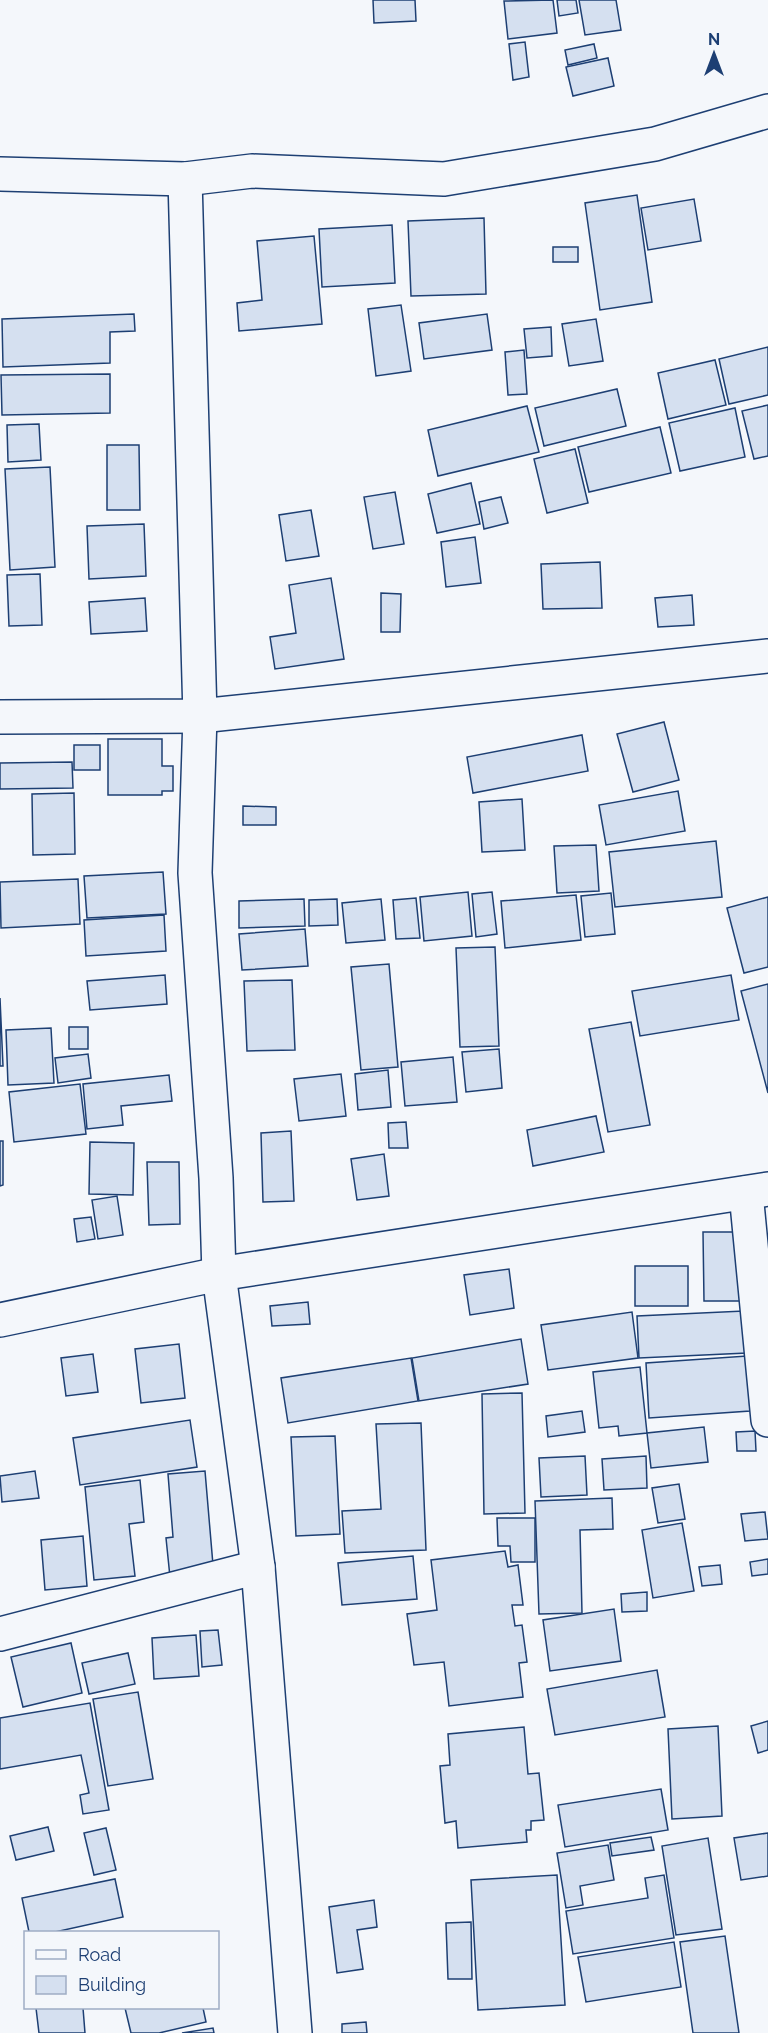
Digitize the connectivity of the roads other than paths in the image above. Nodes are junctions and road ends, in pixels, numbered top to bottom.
1 (768, 111) edge
2 (0, 174) edge
3 (185, 179) junction
4 (768, 656) edge
5 (200, 716) junction
6 (0, 717) edge
7 (757, 1191) edge
8 (219, 1274) junction
9 (0, 1320) edge
10 (768, 1420) edge
11 (258, 1568) junction
12 (0, 1634) edge
13 (294, 2033) edge

1 - 3 street
2 - 3 street
3 - 5 street
4 - 5 street
5 - 6 street
5 - 8 street
7 - 8 street
7 - 10 street
8 - 9 street
8 - 11 street
11 - 12 street
11 - 13 street

